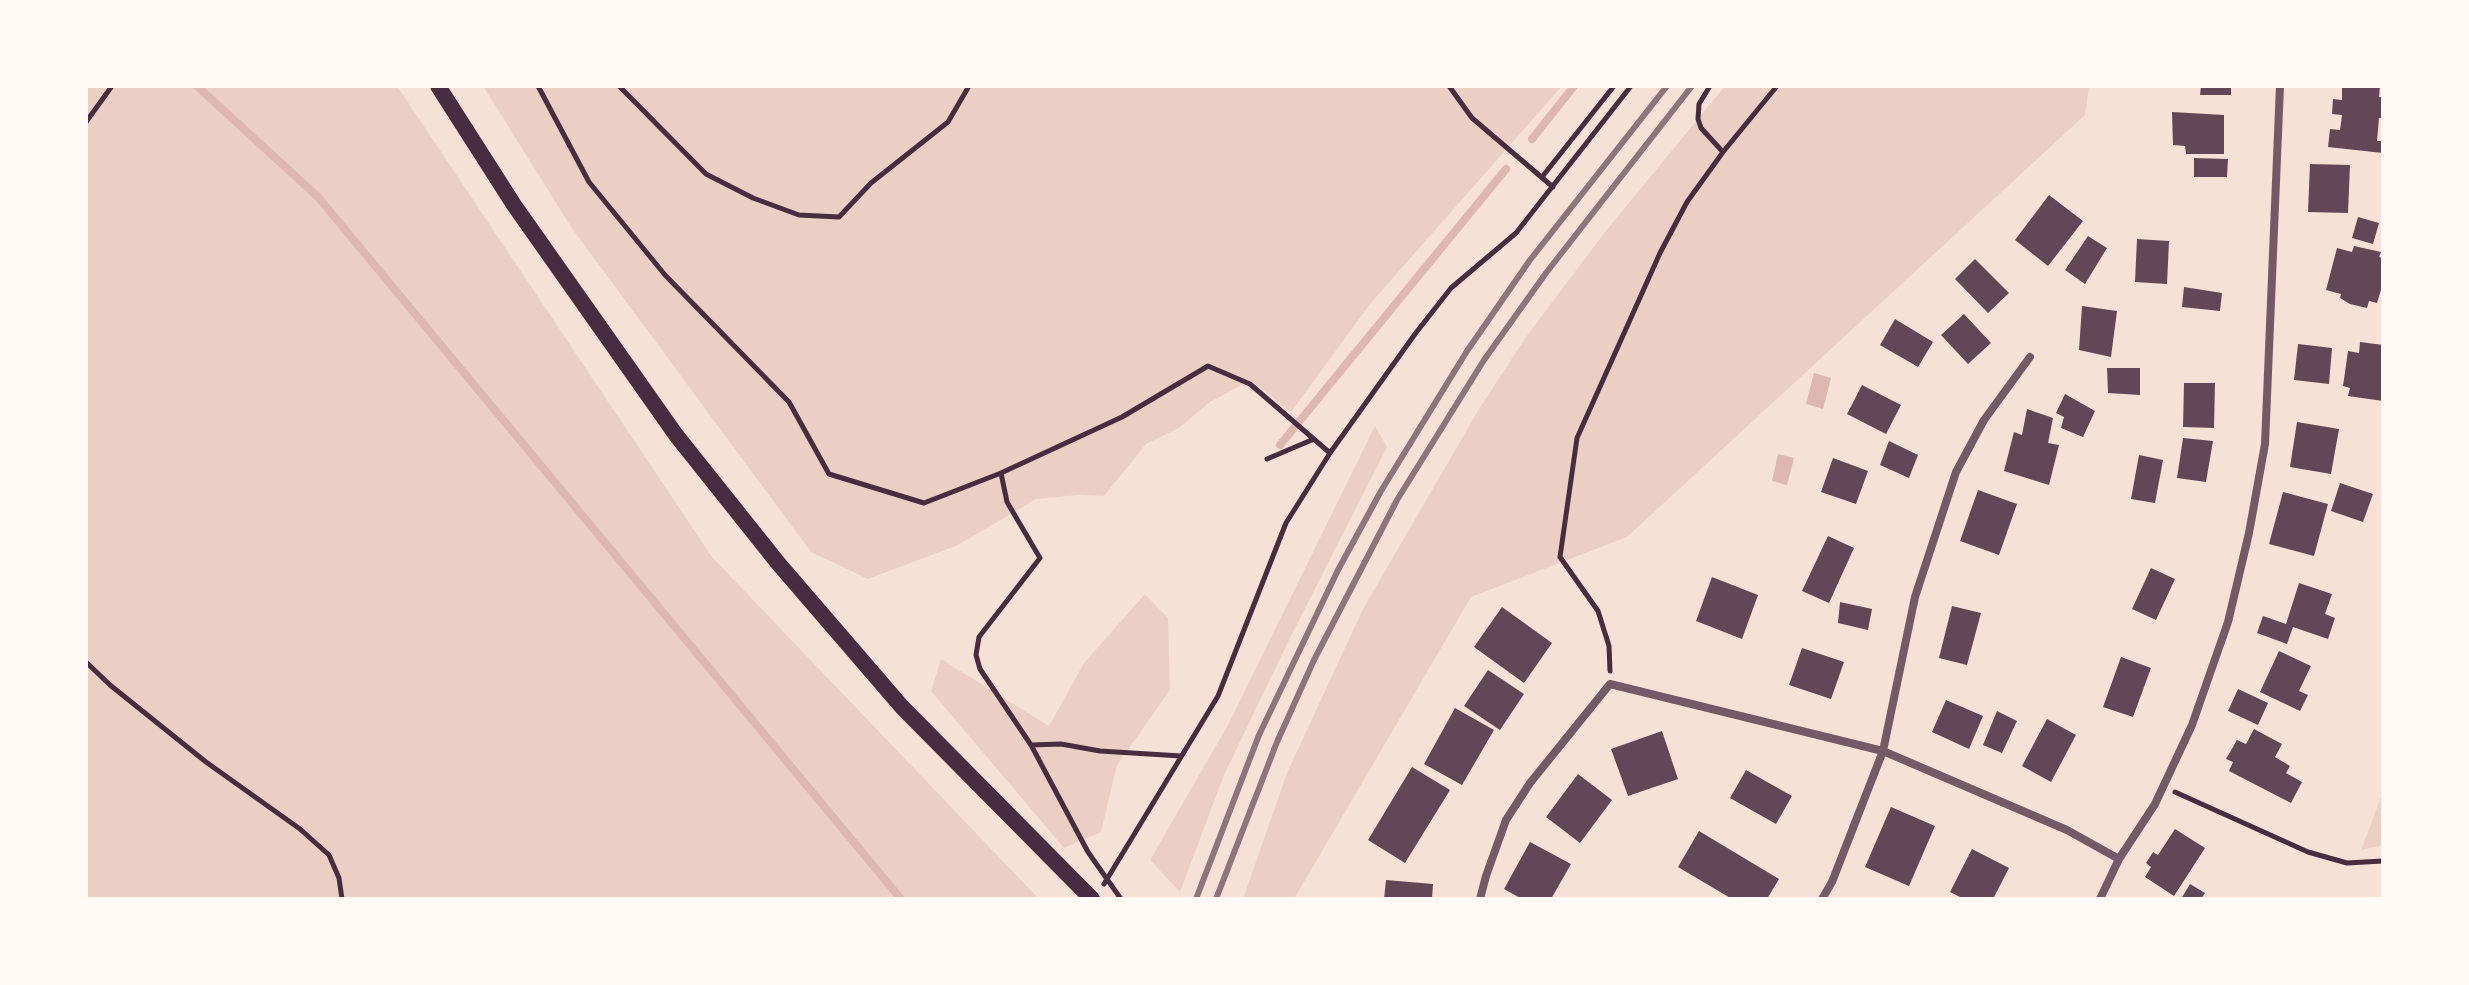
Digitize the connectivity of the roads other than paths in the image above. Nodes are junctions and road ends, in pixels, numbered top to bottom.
1 (438, 86) edge
2 (2280, 86) edge
3 (2030, 357) dead end
4 (1883, 751) junction
5 (2119, 859) junction
6 (1097, 893) edge
7 (2103, 898) edge
8 (1480, 899) edge
9 (1822, 899) edge

1 - 6 main road
2 - 5 street
3 - 4 street
4 - 5 street
4 - 8 street
4 - 9 street
5 - 7 street

